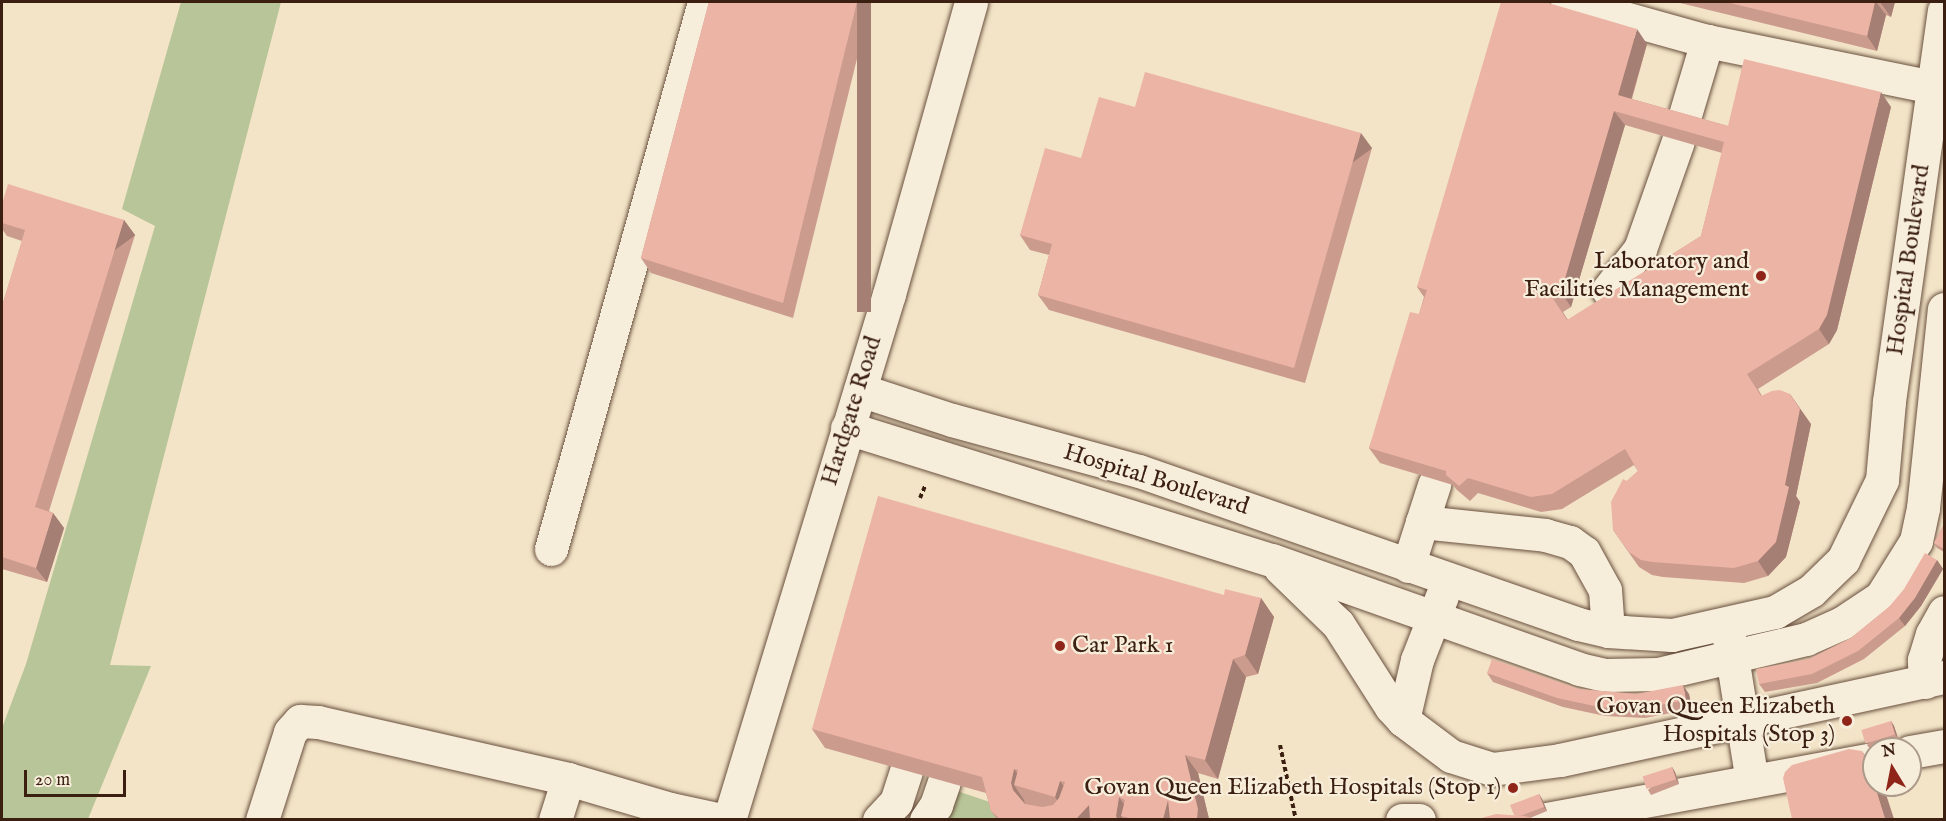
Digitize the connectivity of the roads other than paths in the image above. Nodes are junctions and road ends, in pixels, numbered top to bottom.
1 (704, 2) edge
2 (971, 2) edge
3 (1567, 2) edge
4 (1944, 11) edge
5 (1707, 40) junction
6 (1933, 87) junction
7 (1608, 290) dead end
8 (1944, 309) edge
9 (860, 390) junction
10 (1889, 401) junction
11 (1939, 405) edge
12 (847, 428) junction
13 (1434, 484) edge
14 (1422, 522) junction
15 (551, 549) dead end
16 (1272, 560) junction
17 (1408, 566) junction
18 (1449, 579) junction
19 (1944, 612) edge
20 (1434, 616) junction
21 (1728, 622) junction
22 (1608, 631) junction
23 (1731, 658) junction
24 (1935, 679) edge
25 (1403, 720) junction
26 (1741, 720) junction
27 (1944, 746) edge
28 (1922, 750) edge
29 (1862, 761) edge
30 (906, 771) edge
31 (568, 779) junction
32 (1752, 781) junction
33 (944, 782) edge
34 (262, 819) edge
35 (555, 819) edge
36 (721, 819) edge
37 (729, 819) edge
38 (879, 819) edge
39 (926, 819) edge
40 (1402, 819) edge
41 (1419, 819) edge
42 (1541, 819) edge

1 - 15 street
2 - 9 street, Hardgate Road
3 - 5 street
4 - 6 street, Hospital Boulevard
5 - 6 street
5 - 7 street
6 - 10 street, Hospital Boulevard
8 - 11 street, Hospital Boulevard
9 - 12 street, Hardgate Road
9 - 17 street, Hospital Boulevard
10 - 11 street
10 - 21 street, Hospital Boulevard
11 - 23 street, Hospital Boulevard
12 - 16 street, Hospital Boulevard
12 - 37 street, Hardgate Road
13 - 14 street
14 - 17 street
14 - 22 street
16 - 20 street, Hospital Boulevard
16 - 25 street, Hospital Boulevard
17 - 18 street, Hospital Boulevard
18 - 20 street
18 - 22 street, Hospital Boulevard
19 - 24 street
20 - 23 street, Hospital Boulevard
20 - 25 street
21 - 22 street, Hospital Boulevard
21 - 23 street
23 - 26 street
24 - 26 street, Hospital Boulevard
25 - 26 street, Hospital Boulevard
26 - 32 street
27 - 28 street
29 - 32 street
30 - 38 street
31 - 34 street
31 - 35 street
31 - 36 street
32 - 42 street
33 - 39 street
40 - 41 street

